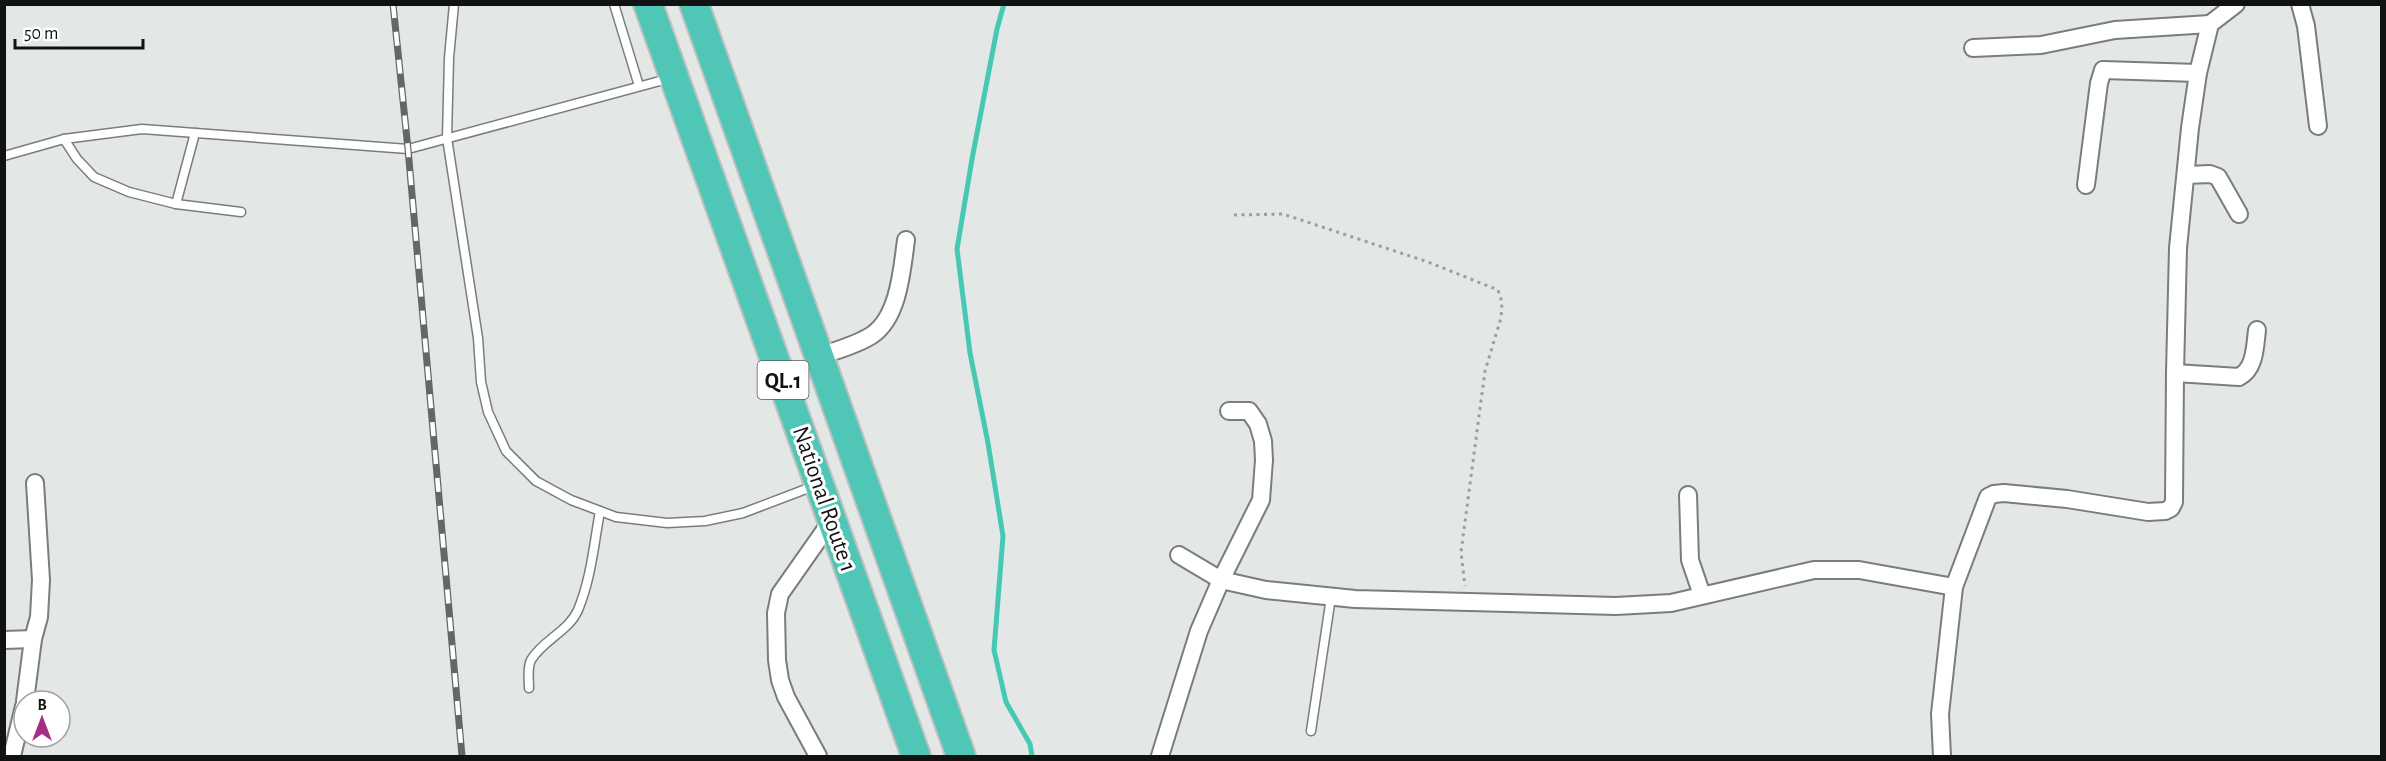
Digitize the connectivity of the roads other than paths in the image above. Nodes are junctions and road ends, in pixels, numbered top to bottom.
1 (454, 4) edge
2 (614, 4) edge
3 (648, 4) edge
4 (694, 4) edge
5 (2236, 4) edge
6 (2300, 4) edge
7 (2210, 24) junction
8 (1973, 48) dead end
9 (2198, 73) junction
10 (674, 77) junction
11 (639, 86) junction
12 (2318, 126) dead end
13 (195, 133) junction
14 (447, 138) junction
15 (64, 139) junction
16 (4, 156) edge
17 (2186, 175) junction
18 (2086, 184) dead end
19 (176, 204) junction
20 (241, 212) dead end
21 (2239, 214) dead end
22 (776, 230) junction
23 (906, 240) dead end
24 (735, 245) junction
25 (2257, 330) dead end
26 (820, 356) junction
27 (2175, 373) junction
28 (1229, 411) dead end
29 (35, 483) dead end
30 (819, 484) junction
31 (1688, 495) dead end
32 (600, 511) junction
33 (832, 520) junction
34 (1179, 555) dead end
35 (1221, 580) junction
36 (1954, 587) junction
37 (1702, 595) junction
38 (1331, 597) junction
39 (33, 639) junction
40 (4, 640) edge
41 (529, 687) dead end
42 (27, 689) edge
43 (1311, 731) dead end
44 (818, 756) edge
45 (916, 756) edge
46 (961, 756) edge
47 (1160, 756) edge
48 (1942, 756) edge

1 - 14 lane
2 - 11 lane
3 - 10 highway, National Route 1 / QL.1
4 - 22 highway, National Route 1 / QL.1
5 - 7 street
6 - 12 street
7 - 8 street
7 - 9 street
9 - 17 street
9 - 18 street
10 - 11 lane
10 - 24 highway, National Route 1 / QL.1
11 - 14 lane
13 - 14 lane
13 - 15 lane
13 - 19 lane
14 - 32 lane
15 - 16 lane
15 - 19 lane
17 - 21 street
17 - 27 street
19 - 20 lane
22 - 24 highway
22 - 26 highway, National Route 1 / QL.1
23 - 26 street
24 - 30 highway, National Route 1 / QL.1
25 - 27 street
26 - 46 highway, National Route 1 / QL.1
27 - 36 street
28 - 35 street
29 - 39 street
30 - 32 lane
30 - 33 highway, National Route 1 / QL.1
31 - 37 street
32 - 41 lane
33 - 44 street
33 - 45 highway, National Route 1 / QL.1
34 - 35 street
35 - 38 street
35 - 47 street
36 - 37 street
36 - 48 street
37 - 38 street
38 - 43 lane
39 - 40 street
39 - 42 street

